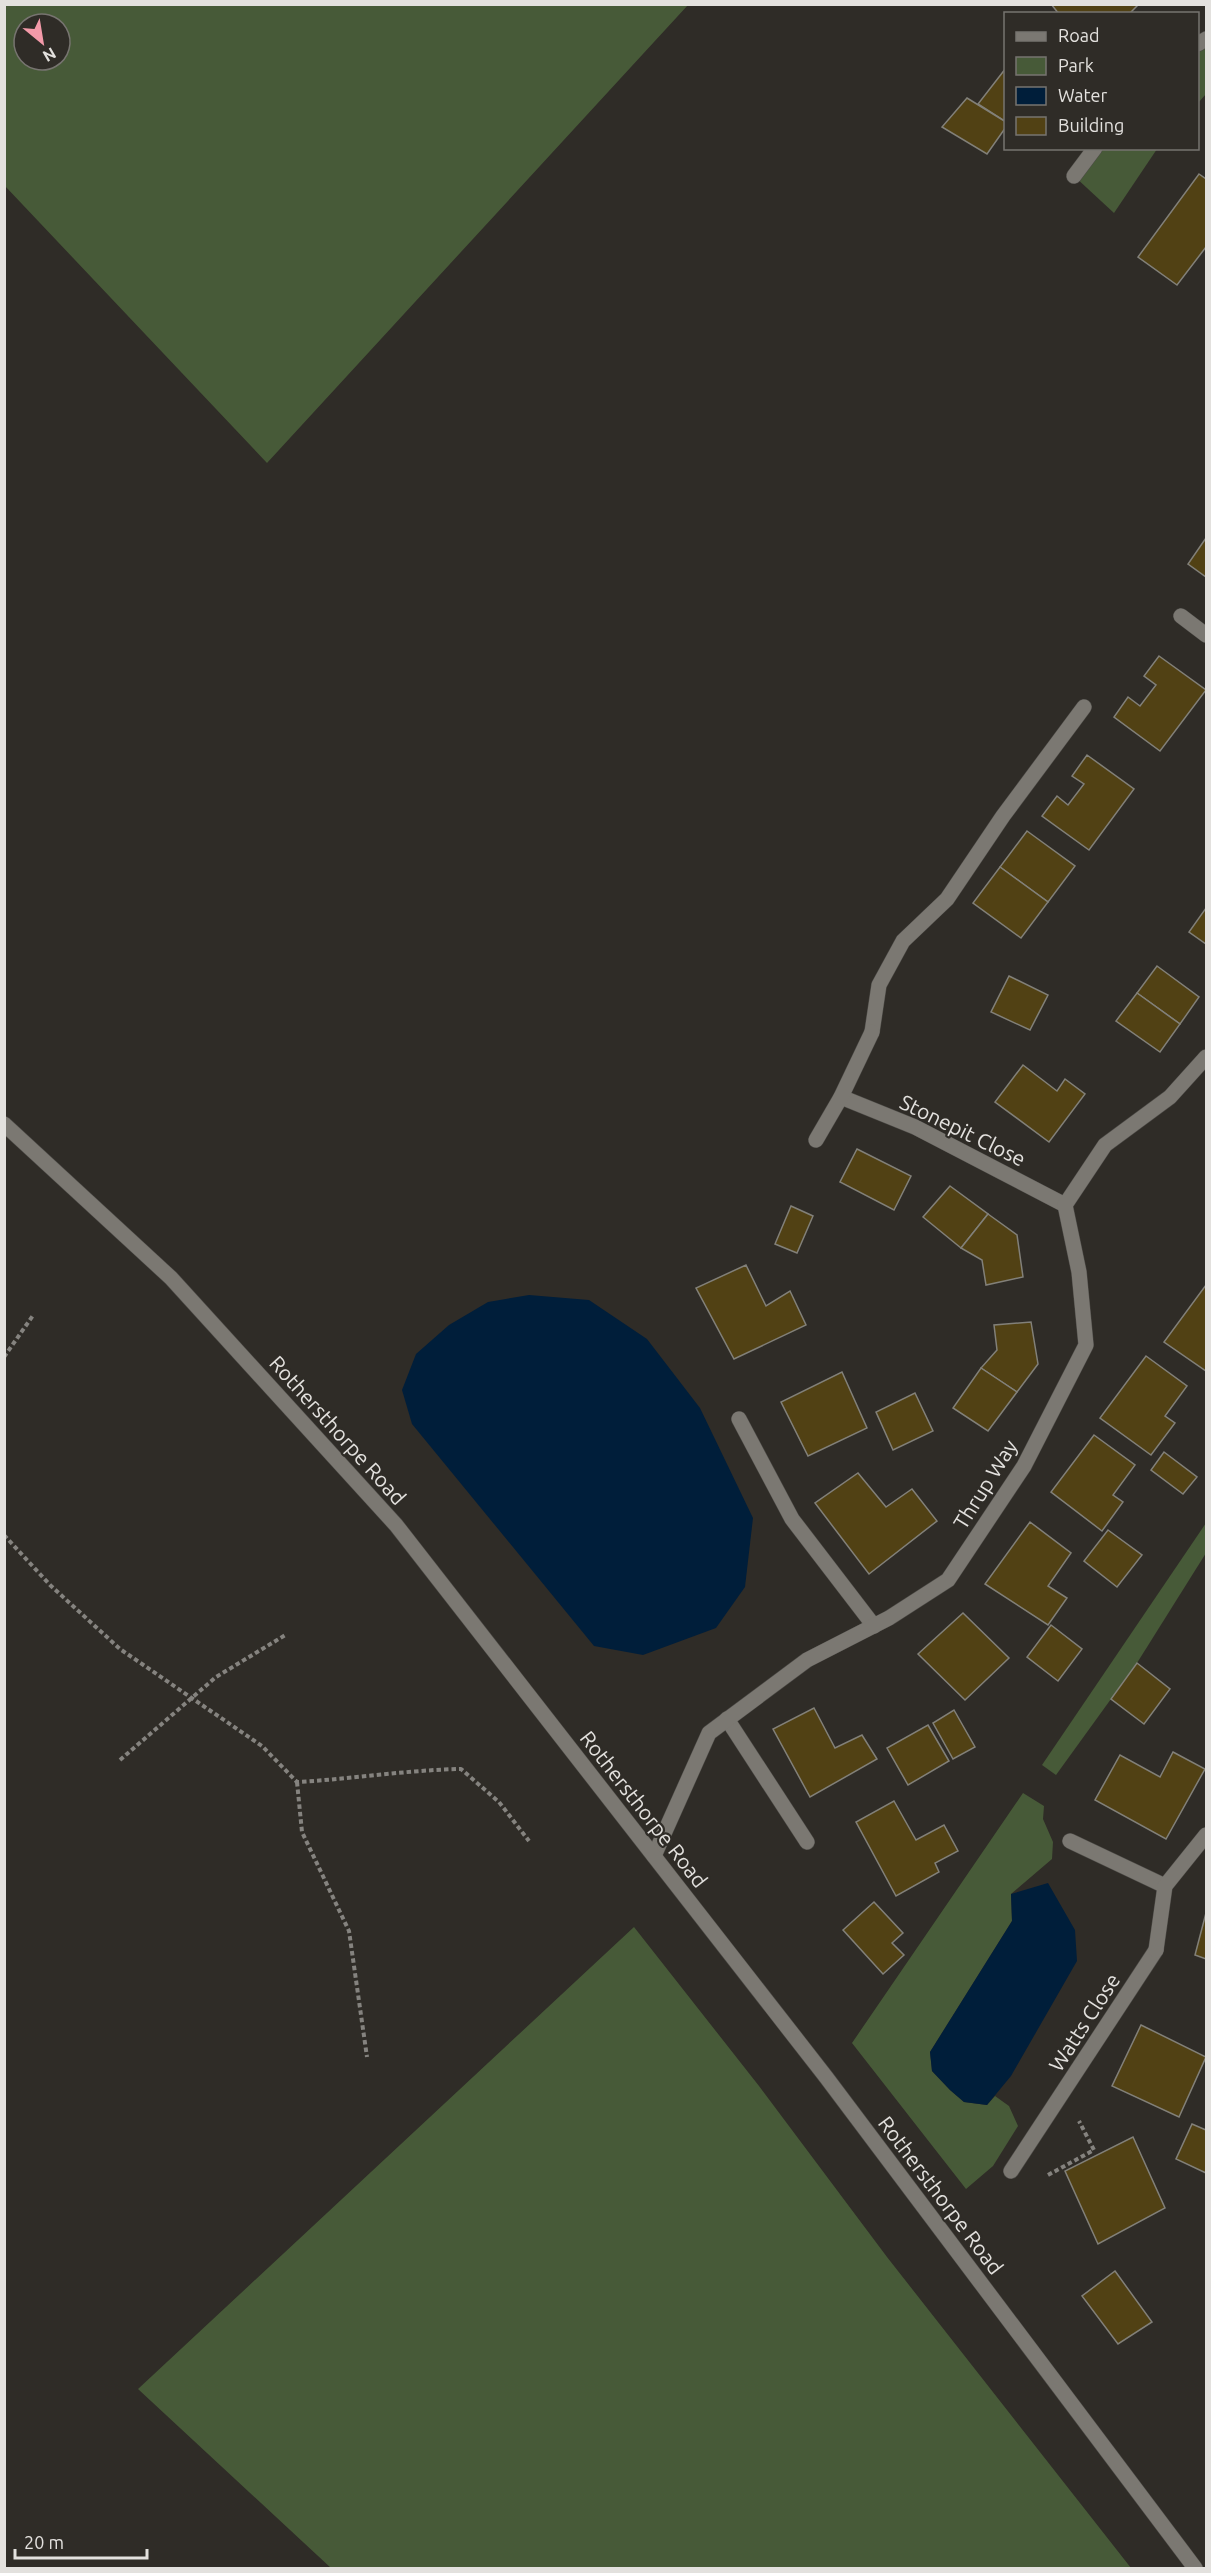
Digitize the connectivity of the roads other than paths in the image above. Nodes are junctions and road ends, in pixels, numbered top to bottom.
1 (1094, 150) edge
2 (1074, 176) dead end
3 (1181, 616) dead end
4 (1206, 634) edge
5 (1084, 708) dead end
6 (1206, 1058) edge
7 (841, 1097) junction
8 (4, 1124) edge
9 (816, 1140) dead end
10 (1065, 1204) junction
11 (740, 1419) dead end
12 (874, 1626) junction
13 (728, 1719) junction
14 (1206, 1835) edge
15 (1070, 1841) dead end
16 (807, 1842) dead end
17 (654, 1856) junction
18 (1165, 1886) junction
19 (1011, 2171) dead end
20 (1195, 2568) edge

1 - 2 street
3 - 4 street
5 - 7 street
6 - 10 street
7 - 9 street
7 - 10 street, Stonepit Close
8 - 17 street, Rothersthorpe Road
10 - 12 street, Thrup Way
11 - 12 street
12 - 13 street, Thrup Way
13 - 16 street
13 - 17 street, Thrup Way
14 - 18 street
15 - 18 street
17 - 20 street, Rothersthorpe Road
18 - 19 street, Watts Close

